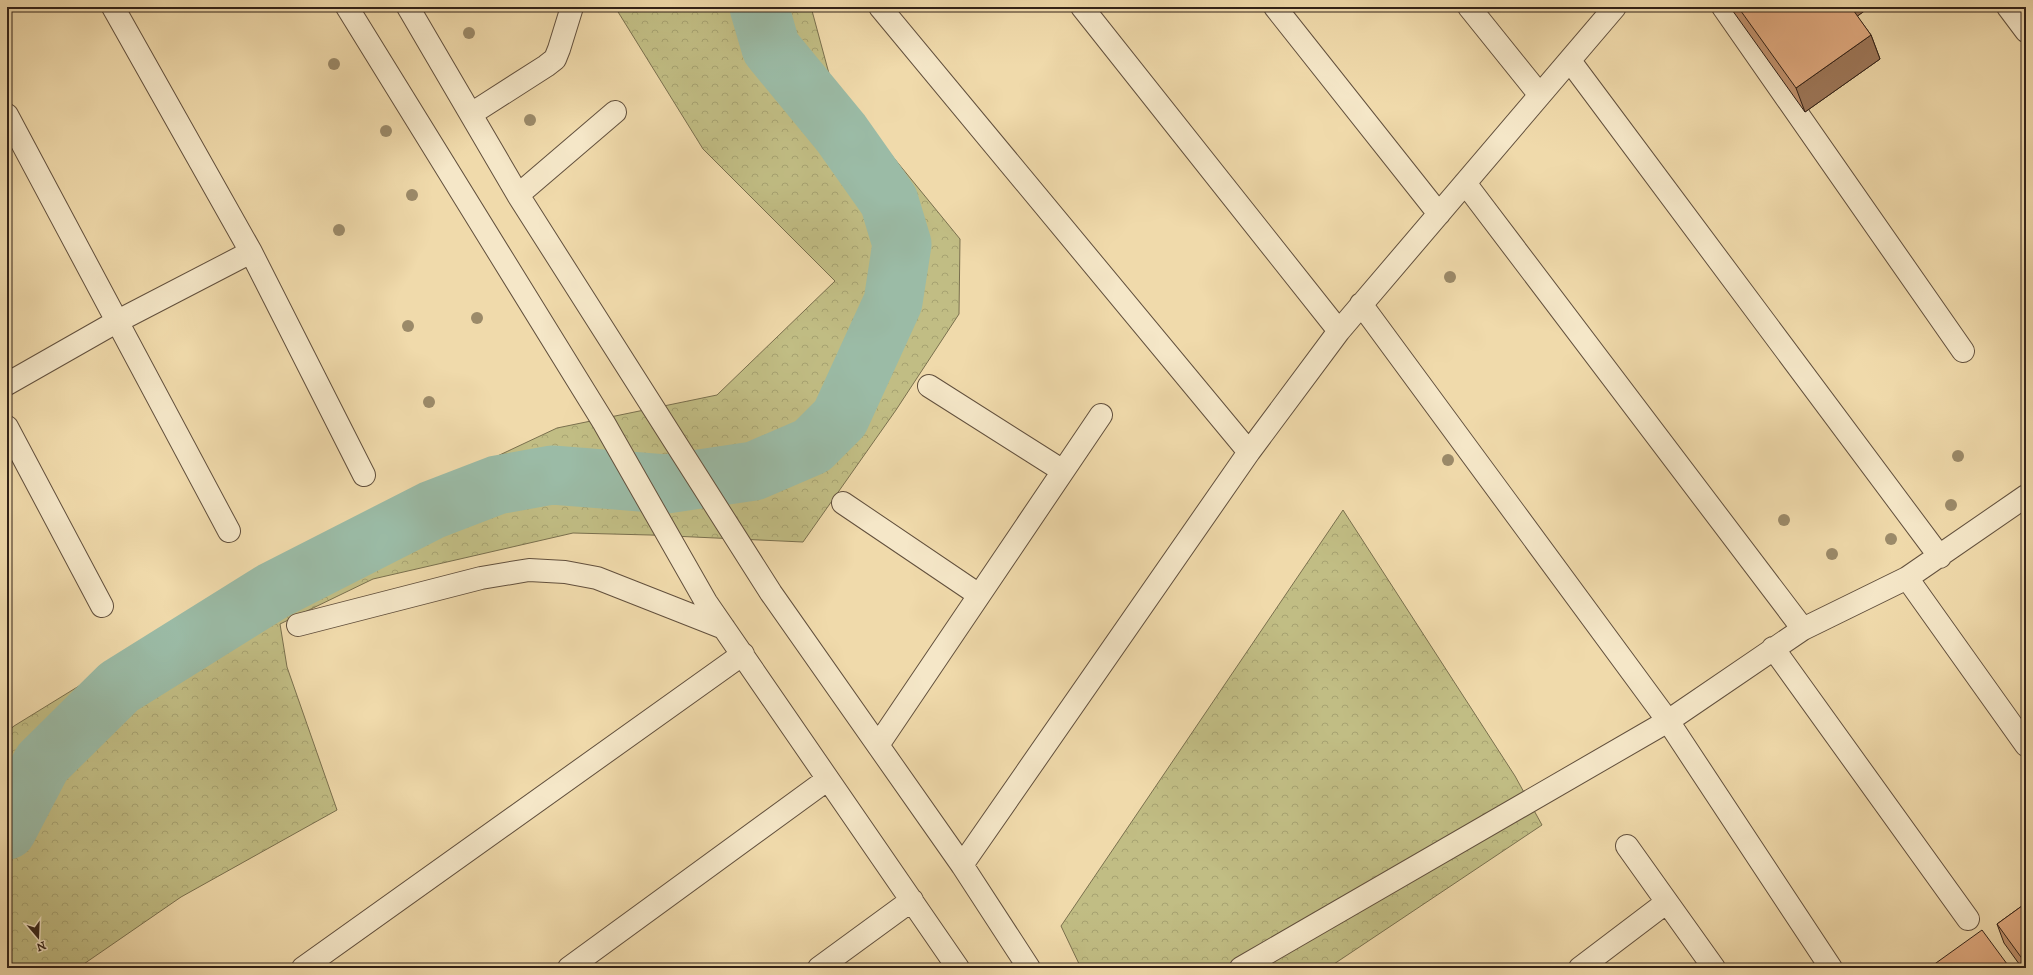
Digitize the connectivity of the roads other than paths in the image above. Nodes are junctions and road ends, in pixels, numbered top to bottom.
1 (114, 7) edge
2 (347, 7) edge
3 (408, 7) edge
4 (572, 7) edge
5 (880, 7) edge
6 (1082, 7) edge
7 (1275, 7) edge
8 (1469, 7) edge
9 (1615, 7) edge
10 (1723, 7) edge
11 (2008, 7) edge
12 (2026, 31) edge
13 (1570, 61) junction
14 (1540, 94) junction
15 (615, 112) dead end
16 (471, 114) junction
17 (7, 116) edge
18 (1465, 183) junction
19 (518, 195) junction
20 (1439, 214) junction
21 (251, 252) junction
22 (1361, 304) junction
23 (116, 322) junction
24 (1339, 331) junction
25 (1963, 351) dead end
26 (7, 384) edge
27 (929, 386) dead end
28 (1101, 415) dead end
29 (7, 427) edge
30 (1249, 452) junction
31 (1063, 471) junction
32 (364, 475) dead end
33 (2026, 496) edge
34 (844, 503) dead end
35 (229, 530) dead end
36 (1940, 557) junction
37 (1907, 578) junction
38 (979, 595) junction
39 (102, 606) dead end
40 (298, 624) dead end
41 (724, 628) junction
42 (1803, 629) junction
43 (1772, 648) junction
44 (743, 654) junction
45 (1668, 721) junction
46 (878, 745) junction
47 (2026, 745) edge
48 (828, 779) junction
49 (1626, 846) dead end
50 (962, 865) junction
51 (912, 900) junction
52 (1667, 902) junction
53 (1968, 919) dead end
54 (303, 968) edge
55 (569, 968) edge
56 (819, 968) edge
57 (958, 968) edge
58 (1029, 968) edge
59 (1241, 968) edge
60 (1580, 968) edge
61 (1714, 968) edge
62 (1831, 968) edge

1 - 21 street
2 - 41 street
3 - 16 street
4 - 16 street
5 - 30 street
6 - 24 street
7 - 20 street
8 - 14 street
9 - 13 street
10 - 25 street
11 - 12 street
13 - 14 street
13 - 36 street
14 - 18 street
15 - 19 street
16 - 19 street
17 - 23 street
18 - 20 street
18 - 42 street
19 - 46 street
20 - 22 street
21 - 23 street
21 - 32 street
22 - 24 street
22 - 45 street
23 - 26 street
23 - 35 street
24 - 30 street
27 - 31 street
28 - 31 street
29 - 39 street
30 - 50 street
31 - 38 street
33 - 36 street
34 - 38 street
36 - 37 street
37 - 42 street
37 - 47 street
38 - 46 street
40 - 41 street
41 - 44 street
42 - 43 street
43 - 45 street
43 - 53 street
44 - 48 street
44 - 54 street
45 - 59 street
45 - 62 street
46 - 50 street
48 - 51 street
48 - 55 street
49 - 52 street
50 - 58 street
51 - 56 street
51 - 57 street
52 - 60 street
52 - 61 street

